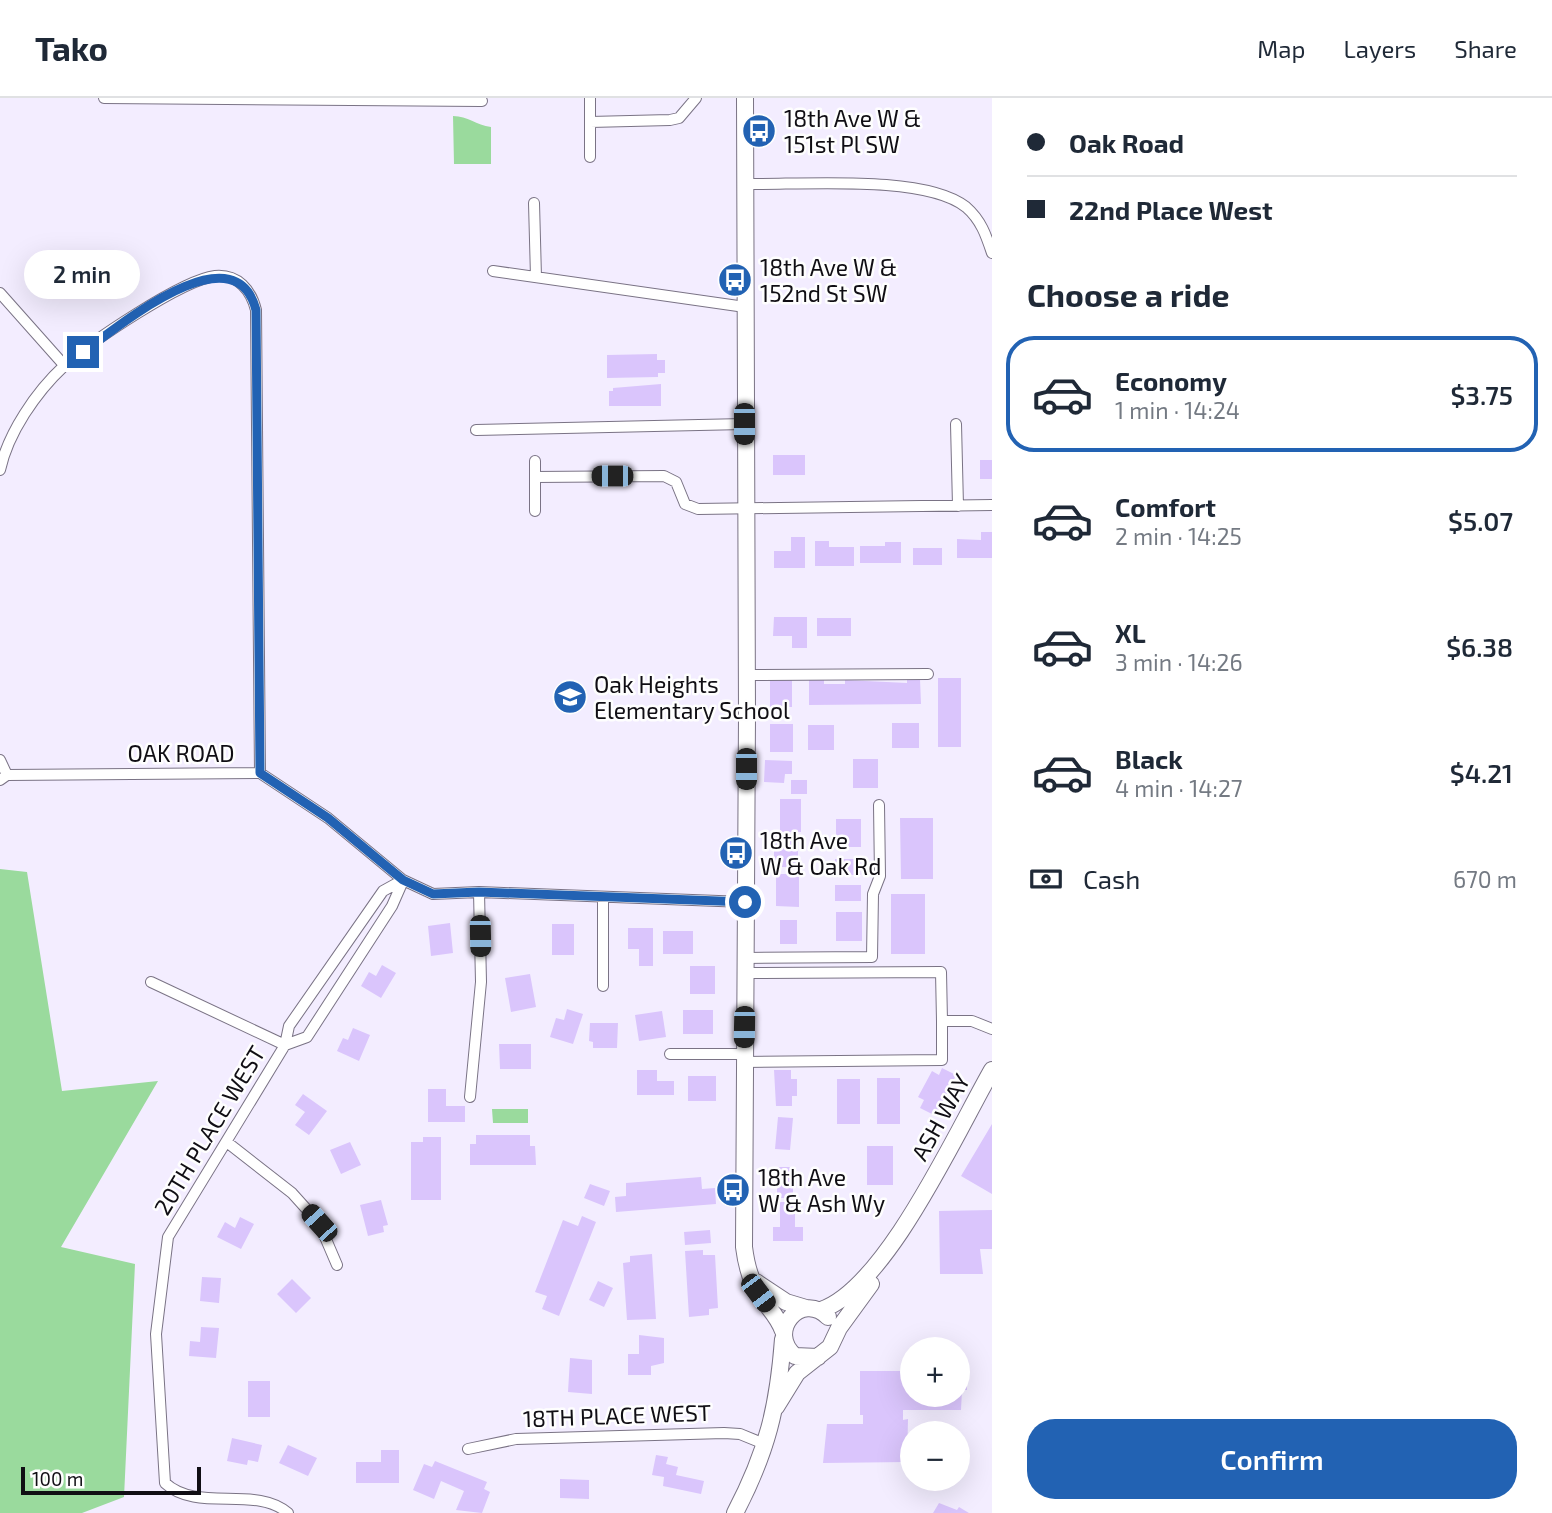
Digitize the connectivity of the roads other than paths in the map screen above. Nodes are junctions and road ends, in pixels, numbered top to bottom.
1 (105, 98) edge
2 (590, 98) edge
3 (696, 98) edge
4 (745, 98) edge
5 (312, 99) edge
6 (482, 101) dead end
7 (590, 122) junction
8 (590, 157) dead end
9 (746, 184) junction
10 (534, 203) dead end
11 (992, 253) edge
12 (493, 271) dead end
13 (536, 277) junction
14 (0, 293) edge
15 (745, 307) junction
16 (64, 365) junction
17 (744, 424) junction
18 (956, 424) dead end
19 (476, 430) dead end
20 (534, 461) dead end
21 (0, 470) edge
22 (534, 477) junction
23 (992, 505) edge
24 (958, 506) junction
25 (744, 508) junction
26 (534, 511) dead end
27 (928, 674) dead end
28 (747, 675) junction
29 (0, 760) edge
30 (260, 773) junction
31 (4, 778) edge
32 (879, 805) dead end
33 (403, 880) junction
34 (479, 892) junction
35 (603, 899) junction
36 (745, 902) junction
37 (745, 965) junction
38 (151, 982) dead end
39 (603, 986) dead end
40 (942, 1021) junction
41 (992, 1029) edge
42 (285, 1045) junction
43 (670, 1054) dead end
44 (744, 1058) junction
45 (992, 1070) edge
46 (470, 1097) dead end
47 (228, 1143) junction
48 (883, 1257) junction
49 (337, 1265) dead end
50 (753, 1280) junction
51 (813, 1309) junction
52 (783, 1335) junction
53 (833, 1340) junction
54 (818, 1357) junction
55 (776, 1407) junction
56 (767, 1445) junction
57 (468, 1450) dead end
58 (289, 1513) edge
59 (735, 1513) edge

1 - 5 street
2 - 7 street
3 - 7 street
4 - 9 street
5 - 6 street
7 - 8 street
9 - 11 street
9 - 15 street
10 - 13 street
12 - 13 street
13 - 15 street
14 - 16 street
15 - 17 street
16 - 21 street
16 - 30 street
17 - 19 street
17 - 25 street
18 - 24 street
20 - 22 street
22 - 25 street
22 - 26 street
23 - 24 street
24 - 25 street
25 - 28 street
27 - 28 street
28 - 36 street
29 - 31 street
30 - 31 street, OAK ROAD
30 - 33 street, OAK ROAD
32 - 37 street
33 - 34 street, OAK ROAD
33 - 42 street, 20TH PLACE WEST
33 - 42 street, 20TH PLACE WEST
34 - 35 street, OAK ROAD
34 - 46 street
35 - 36 street, OAK ROAD
35 - 39 street
36 - 37 street
37 - 40 street
37 - 44 street
38 - 42 street
40 - 41 street
40 - 44 street
42 - 47 street, 20TH PLACE WEST
43 - 44 street
44 - 50 street
45 - 48 street, ASH WAY
47 - 49 street
47 - 58 street, 20TH PLACE WEST
48 - 51 street, ASH WAY
48 - 53 street, ASH WAY
50 - 51 street
50 - 52 street
51 - 52 street
51 - 53 street
52 - 54 street
52 - 55 street
53 - 54 street
54 - 55 street
55 - 56 street
56 - 57 street, 18TH PLACE WEST
56 - 59 street

